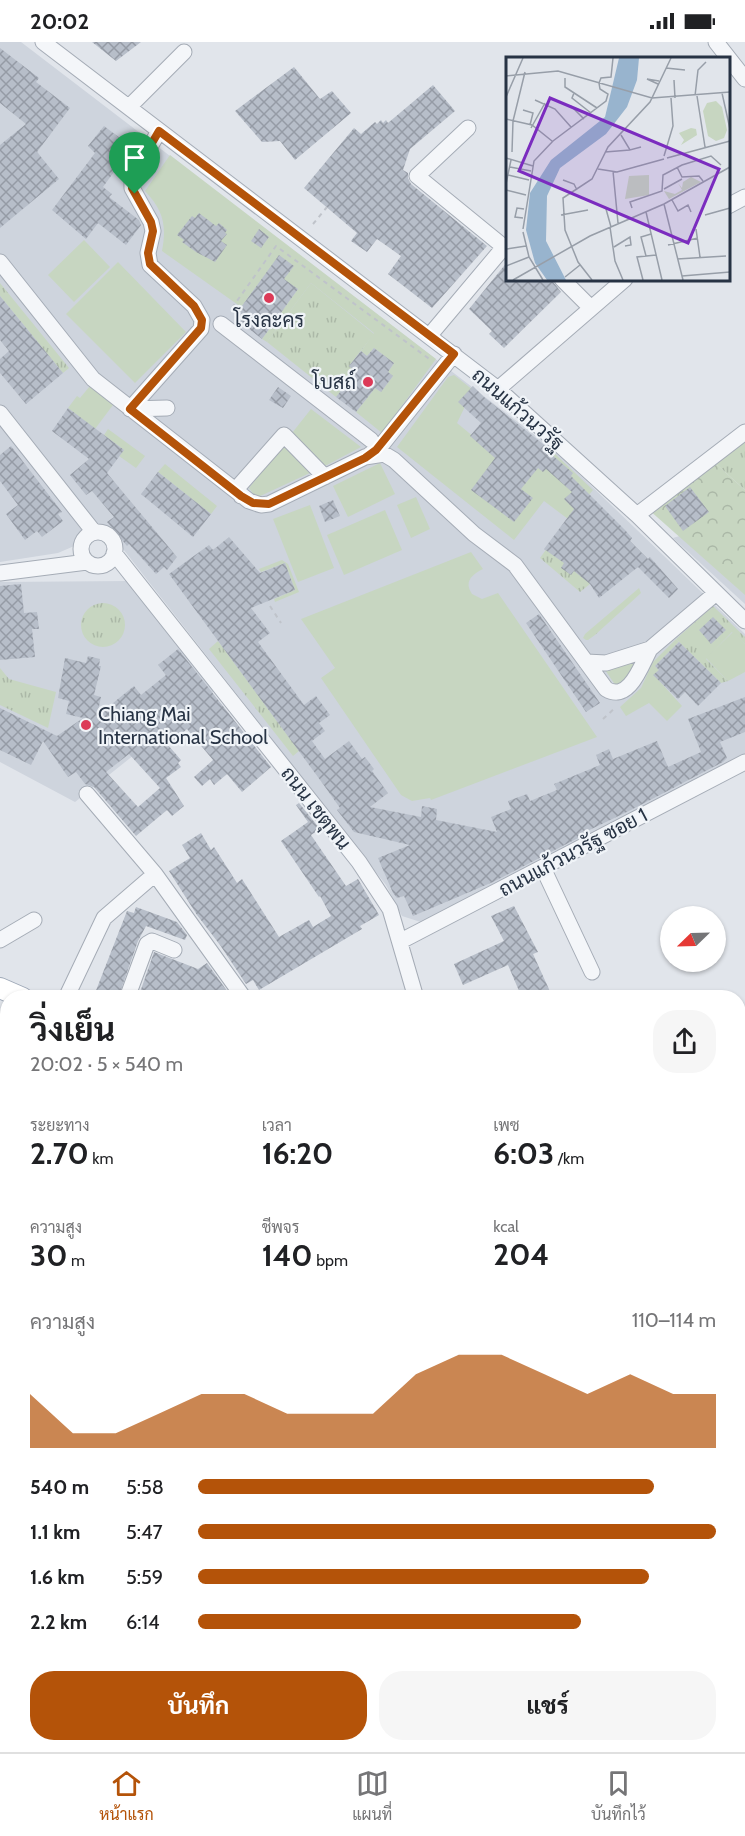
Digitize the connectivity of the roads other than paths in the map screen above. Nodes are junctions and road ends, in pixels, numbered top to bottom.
1 (43, 42) edge
2 (716, 42) edge
3 (184, 52) dead end
4 (728, 57) edge
5 (730, 60) edge
6 (745, 79) edge
7 (129, 107) junction
8 (468, 128) dead end
9 (159, 131) junction
10 (745, 197) edge
11 (730, 205) edge
12 (0, 262) edge
13 (563, 280) edge
14 (624, 280) edge
15 (591, 308) junction
16 (221, 324) dead end
17 (434, 339) junction
18 (454, 354) junction
19 (498, 389) junction
20 (167, 408) dead end
21 (130, 409) junction
22 (0, 413) edge
23 (745, 432) edge
24 (371, 440) dead end
25 (365, 458) junction
26 (325, 477) junction
27 (241, 496) junction
28 (637, 515) junction
29 (94, 532) junction
30 (114, 553) junction
31 (87, 562) junction
32 (0, 573) edge
33 (716, 593) junction
34 (745, 621) edge
35 (650, 649) junction
36 (586, 662) junction
37 (745, 762) edge
38 (87, 794) dead end
39 (543, 868) junction
40 (154, 874) junction
41 (34, 920) dead end
42 (0, 940) edge
43 (401, 941) junction
44 (174, 950) dead end
45 (592, 972) dead end
46 (70, 990) edge
47 (130, 990) edge
48 (238, 990) edge
49 (414, 990) edge

1 - 7 street, ถนนแก้วนวรัฐ
2 - 4 street
3 - 7 street
5 - 6 street
7 - 9 street, ถนนแก้วนวรัฐ
8 - 17 street
9 - 17 street, ถนนแก้วนวรัฐ
9 - 21 street
10 - 11 street
12 - 21 street
13 - 15 street
14 - 15 street
15 - 19 street
16 - 24 street
17 - 18 street, ถนนแก้วนวรัฐ
18 - 19 street, ถนนแก้วนวรัฐ
18 - 25 street
19 - 28 street, ถนนแก้วนวรัฐ
20 - 21 street
21 - 27 street
22 - 29 street
23 - 28 street
25 - 26 street
25 - 36 street
26 - 27 street
26 - 27 street
28 - 33 street, ถนนแก้วนวรัฐ
29 - 30 street
29 - 31 street
30 - 31 street
30 - 43 street, ถนน เชตุพน
31 - 32 street
33 - 34 street, ถนนแก้วนวรัฐ
33 - 35 street
35 - 36 street
35 - 36 street
37 - 39 street, ถนนแก้วนวรัฐ ซอย 1
38 - 40 street
39 - 43 street, ถนนแก้วนวรัฐ ซอย 1
39 - 45 street
40 - 46 street
40 - 48 street
41 - 42 street
43 - 49 street, ถนน เชตุพน
44 - 47 street

